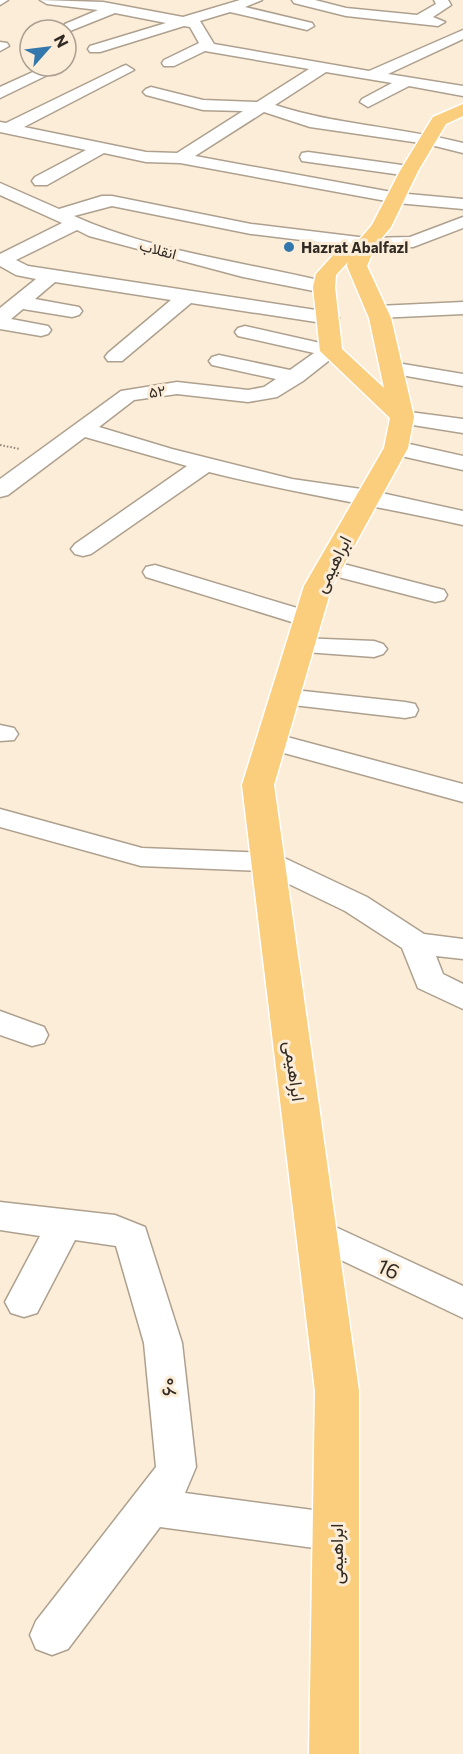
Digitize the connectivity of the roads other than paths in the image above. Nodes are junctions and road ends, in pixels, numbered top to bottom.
1 (47, 0) edge
2 (255, 0) edge
3 (299, 0) edge
4 (339, 0) edge
5 (441, 0) edge
6 (112, 5) edge
7 (324, 6) junction
8 (230, 8) junction
9 (142, 14) junction
10 (419, 19) junction
11 (186, 22) junction
12 (78, 23) edge
13 (113, 26) dead end
14 (307, 26) dead end
15 (463, 26) edge
16 (390, 32) dead end
17 (463, 34) edge
18 (128, 40) junction
19 (156, 45) dead end
20 (207, 45) junction
21 (94, 49) dead end
22 (329, 53) dead end
23 (170, 63) dead end
24 (301, 64) junction
25 (322, 68) junction
26 (126, 70) dead end
27 (370, 76) junction
28 (31, 78) edge
29 (406, 82) junction
30 (90, 88) junction
31 (2, 91) edge
32 (463, 91) edge
33 (151, 92) dead end
34 (110, 93) dead end
35 (50, 95) dead end
36 (69, 99) junction
37 (368, 102) dead end
38 (203, 105) junction
39 (265, 107) junction
40 (463, 109) edge
41 (16, 110) dead end
42 (39, 114) junction
43 (183, 117) dead end
44 (5, 128) edge
45 (428, 139) junction
46 (102, 148) junction
47 (463, 148) edge
48 (308, 157) dead end
49 (180, 158) junction
50 (409, 171) junction
51 (41, 181) dead end
52 (0, 188) edge
53 (397, 198) junction
54 (463, 204) edge
55 (69, 219) junction
56 (463, 222) edge
57 (367, 243) junction
58 (52, 275) junction
59 (324, 287) junction
60 (463, 293) edge
61 (187, 296) junction
62 (19, 302) junction
63 (456, 308) edge
64 (72, 311) dead end
65 (0, 318) edge
66 (359, 319) junction
67 (0, 323) edge
68 (41, 330) dead end
69 (245, 332) dead end
70 (331, 351) junction
71 (115, 357) dead end
72 (219, 361) dead end
73 (391, 368) junction
74 (296, 377) junction
75 (463, 380) edge
76 (463, 426) edge
77 (82, 429) junction
78 (399, 433) junction
79 (463, 464) edge
80 (204, 465) junction
81 (0, 490) edge
82 (368, 497) junction
83 (463, 518) edge
84 (83, 549) dead end
85 (328, 567) junction
86 (156, 572) dead end
87 (435, 595) dead end
88 (304, 632) junction
89 (374, 649) dead end
90 (285, 697) junction
91 (405, 710) dead end
92 (272, 741) junction
93 (463, 794) edge
94 (0, 818) edge
95 (267, 862) junction
96 (416, 943) junction
97 (463, 949) edge
98 (463, 998) edge
99 (0, 1022) edge
100 (32, 1035) dead end
101 (0, 1216) edge
102 (64, 1225) junction
103 (316, 1232) junction
104 (24, 1302) dead end
105 (463, 1303) edge
106 (150, 1507) junction
107 (336, 1532) junction
108 (52, 1635) dead end
109 (334, 1754) edge

1 - 6 street
2 - 8 street
3 - 7 street
4 - 7 street
5 - 10 street
6 - 9 street
6 - 12 street
7 - 10 street
8 - 11 street
8 - 14 street
9 - 11 street
9 - 13 street
10 - 15 street
10 - 16 street
11 - 18 street
11 - 20 street
17 - 27 street
18 - 19 street
18 - 21 street
20 - 23 street
20 - 24 street
22 - 24 street
24 - 25 street
25 - 27 street
25 - 39 street
26 - 30 street
27 - 29 street
28 - 31 street
29 - 32 street
29 - 37 street
30 - 34 street
30 - 36 street
33 - 38 street
35 - 36 street
36 - 42 street
38 - 39 street
38 - 43 street
39 - 45 street
39 - 49 street
40 - 45 main road
41 - 42 street
42 - 44 street
44 - 46 street
45 - 47 street
45 - 50 main road
46 - 49 street
46 - 51 street
48 - 50 street
49 - 53 street
50 - 53 main road
52 - 55 street, انقلاب
53 - 54 street
53 - 57 main road
55 - 57 street
55 - 58 street
55 - 59 street, انقلاب
56 - 57 street
57 - 59 main road
57 - 66 main road
58 - 61 street
58 - 62 street
59 - 66 main road
60 - 63 street
61 - 66 street
61 - 71 street
62 - 64 street
62 - 65 street
63 - 66 street
66 - 70 main road
66 - 73 main road
67 - 68 street
69 - 70 street
70 - 74 street, ۵۲
70 - 78 main road
72 - 74 street
73 - 75 street
73 - 78 main road
74 - 77 street, ۵۲
76 - 78 street
77 - 80 street
77 - 81 street, ۵۲
78 - 79 street
78 - 82 main road, ابراهیمی
80 - 82 street
80 - 84 street
82 - 83 street
82 - 85 main road, ابراهیمی
85 - 87 street
85 - 88 main road, ابراهیمی
86 - 88 street
88 - 89 street
88 - 90 main road, ابراهیمی
90 - 91 street
90 - 92 main road, ابراهیمی
92 - 93 street
92 - 95 main road, ابراهیمی
94 - 95 street
95 - 96 street
95 - 103 main road, ابراهیمی
96 - 97 street
96 - 98 street
99 - 100 street
101 - 102 street, ۶۰
102 - 104 street
102 - 106 street, ۶۰
103 - 105 street, 16
103 - 107 main road, ابراهیمی
106 - 107 street
106 - 108 street, ۶۰
107 - 109 main road, ابراهیمی

